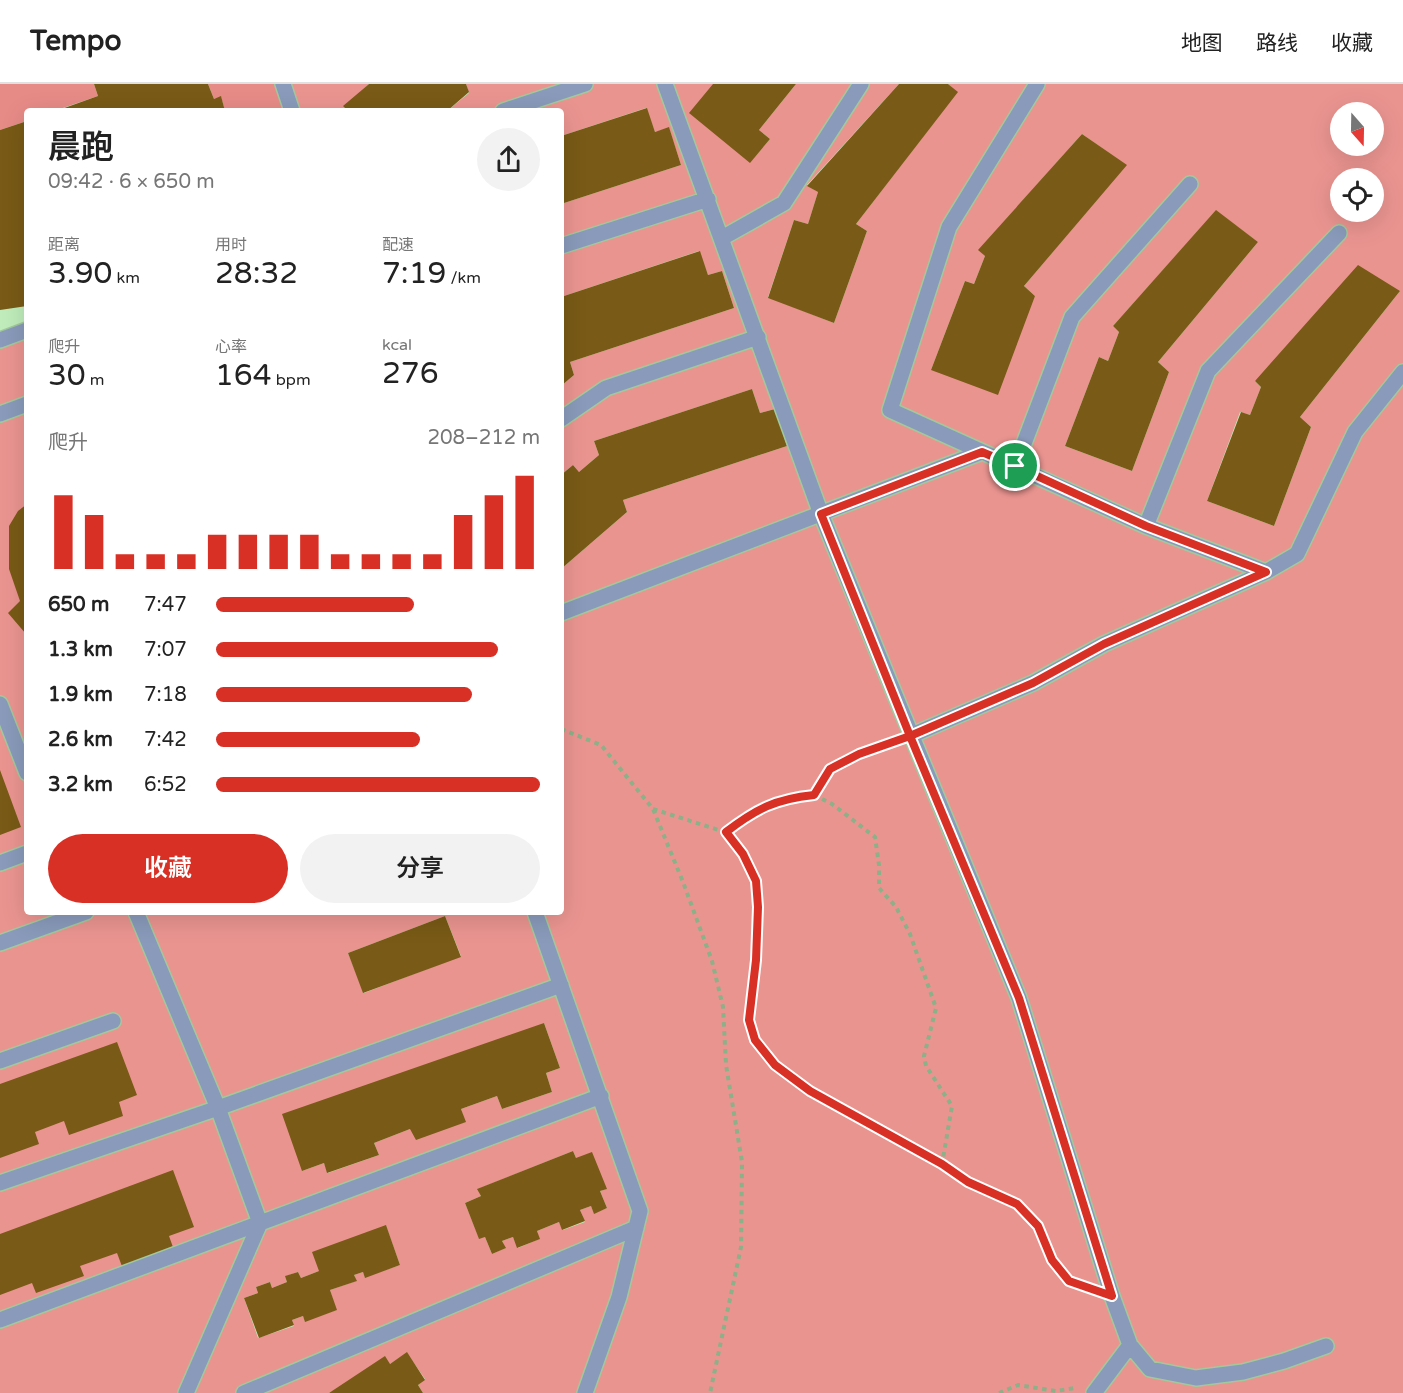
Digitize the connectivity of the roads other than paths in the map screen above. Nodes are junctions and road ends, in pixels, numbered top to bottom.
1 (284, 84) edge
2 (585, 84) edge
3 (665, 84) edge
4 (861, 84) edge
5 (1037, 84) edge
6 (291, 108) edge
7 (512, 108) edge
8 (1190, 184) dead end
9 (708, 199) junction
10 (1339, 233) dead end
11 (722, 238) junction
12 (564, 245) edge
13 (24, 331) edge
14 (758, 337) junction
15 (0, 340) edge
16 (1403, 372) edge
17 (24, 405) edge
18 (0, 414) edge
19 (564, 417) edge
20 (982, 452) junction
21 (1015, 466) junction
22 (821, 514) junction
23 (1146, 526) junction
24 (1266, 572) junction
25 (564, 612) edge
26 (0, 704) edge
27 (3, 723) edge
28 (910, 736) junction
29 (24, 767) edge
30 (24, 854) edge
31 (0, 863) edge
32 (77, 915) edge
33 (137, 915) edge
34 (536, 915) edge
35 (0, 943) edge
36 (561, 985) junction
37 (113, 1021) dead end
38 (0, 1061) edge
39 (601, 1096) junction
40 (218, 1108) junction
41 (0, 1183) edge
42 (260, 1223) junction
43 (636, 1228) junction
44 (0, 1320) edge
45 (1130, 1345) junction
46 (1326, 1346) dead end
47 (1097, 1389) edge
48 (186, 1393) edge
49 (244, 1393) edge
50 (585, 1393) edge

1 - 6 street
2 - 7 street
3 - 9 street
4 - 11 street
5 - 20 street
8 - 21 street
9 - 11 street
9 - 12 street
10 - 23 street
11 - 14 street
13 - 15 street
14 - 19 street
14 - 22 street
16 - 24 street
17 - 18 street
20 - 21 street
20 - 22 street
21 - 23 street
22 - 25 street
22 - 28 street
23 - 24 street
24 - 28 street
26 - 27 street
27 - 29 street
28 - 45 street
30 - 31 street
32 - 35 street
33 - 40 street
34 - 36 street
36 - 39 street
36 - 40 street
37 - 38 street
39 - 42 street
39 - 43 street
40 - 41 street
40 - 42 street
42 - 44 street
42 - 48 street
43 - 49 street
43 - 50 street
45 - 46 street
45 - 47 street

